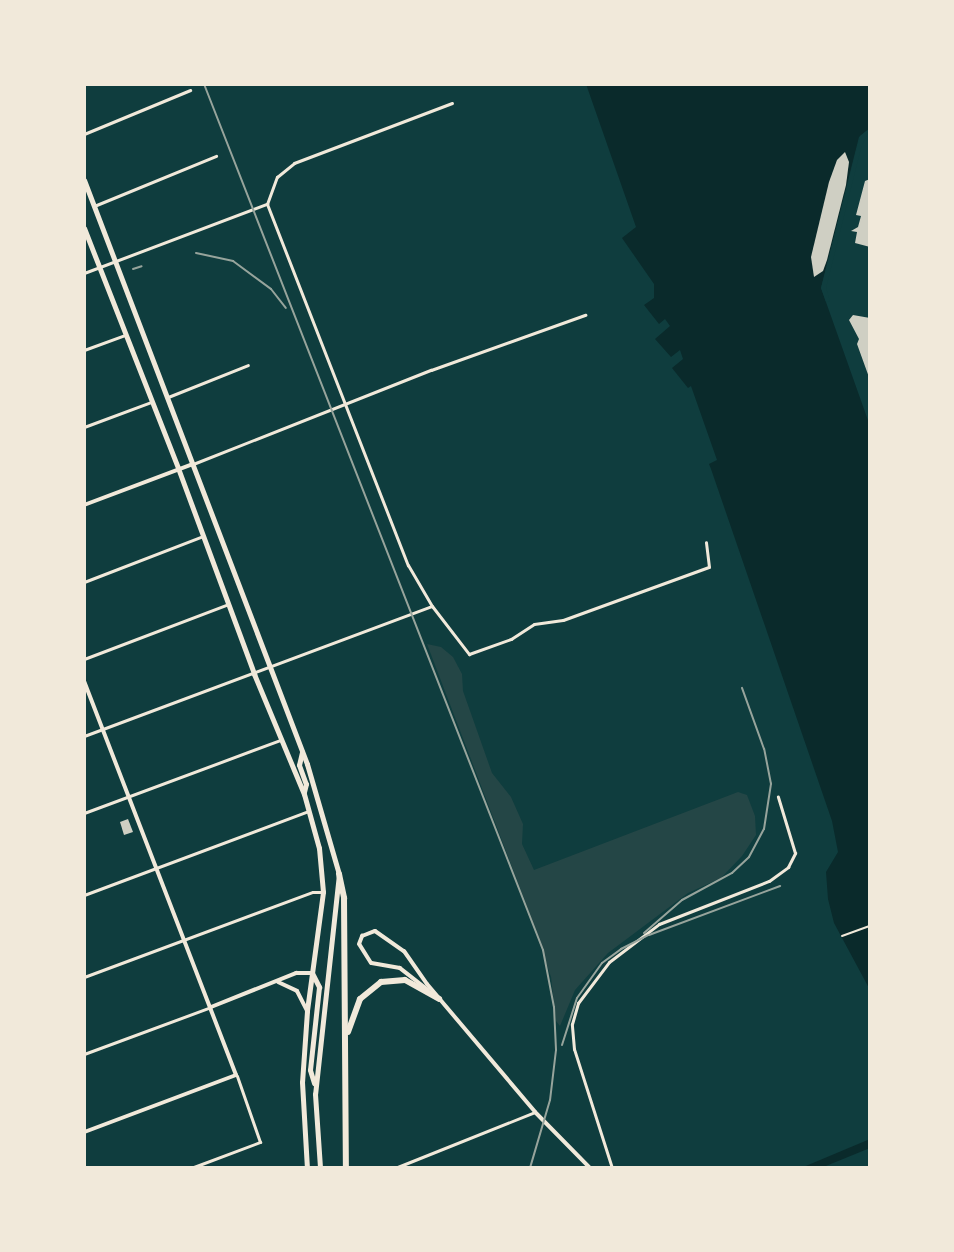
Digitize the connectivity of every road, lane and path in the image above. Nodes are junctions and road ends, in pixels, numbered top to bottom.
1 (190, 90) dead end
2 (452, 103) dead end
3 (84, 134) edge
4 (216, 156) dead end
5 (84, 180) edge
6 (267, 204) junction
7 (94, 206) junction
8 (84, 228) edge
9 (115, 261) junction
10 (99, 267) junction
11 (84, 273) edge
12 (585, 315) dead end
13 (125, 335) junction
14 (84, 350) edge
15 (248, 365) dead end
16 (168, 397) junction
17 (151, 402) junction
18 (344, 405) junction
19 (84, 427) edge
20 (193, 464) junction
21 (178, 468) junction
22 (84, 505) edge
23 (203, 536) junction
24 (706, 542) dead end
25 (84, 582) edge
26 (229, 604) junction
27 (432, 606) junction
28 (84, 659) edge
29 (270, 668) junction
30 (254, 674) junction
31 (84, 681) edge
32 (102, 729) junction
33 (84, 736) edge
34 (280, 740) junction
35 (303, 751) junction
36 (304, 794) junction
37 (127, 797) junction
38 (778, 797) dead end
39 (309, 811) junction
40 (84, 813) edge
41 (155, 868) junction
42 (339, 874) junction
43 (323, 892) junction
44 (84, 895) edge
45 (870, 926) edge
46 (842, 936) dead end
47 (182, 939) junction
48 (312, 973) junction
49 (84, 977) edge
50 (276, 981) junction
51 (439, 999) junction
52 (211, 1007) junction
53 (307, 1011) junction
54 (347, 1040) junction
55 (84, 1054) edge
56 (236, 1075) junction
57 (316, 1088) junction
58 (535, 1112) junction
59 (84, 1132) edge
60 (191, 1168) edge
61 (307, 1168) edge
62 (320, 1168) edge
63 (346, 1168) edge
64 (395, 1168) edge
65 (590, 1168) edge
66 (612, 1168) edge

1 - 3 street
2 - 6 street
4 - 7 street
5 - 7 main road
6 - 9 street
6 - 18 street
7 - 9 main road
8 - 10 main road
9 - 10 street
9 - 16 main road
10 - 11 street
10 - 13 main road
12 - 18 street
13 - 14 street
13 - 17 main road
15 - 16 street
16 - 20 main road
17 - 19 street
17 - 21 main road
18 - 20 street
18 - 27 street
20 - 21 street
20 - 29 main road
21 - 22 street
21 - 23 main road
23 - 25 street
23 - 26 main road
24 - 27 street
26 - 28 street
26 - 30 main road
27 - 29 street
29 - 30 street
29 - 35 main road
30 - 32 street
30 - 34 main road
31 - 32 street
32 - 33 street
32 - 37 street
34 - 36 main road
34 - 37 street
35 - 36 main road
35 - 42 main road
36 - 39 main road
37 - 40 street
37 - 41 street
38 - 66 street
39 - 41 street
39 - 43 main road
41 - 44 street
41 - 47 street
42 - 54 highway
42 - 57 main road
43 - 47 street
43 - 48 main road
45 - 46 path
47 - 49 street
47 - 52 street
48 - 50 street
48 - 53 main road
48 - 57 main road
50 - 52 street
50 - 53 street
51 - 51 street
51 - 54 highway
51 - 58 street
52 - 55 street
52 - 56 street
53 - 61 main road
54 - 63 highway
56 - 59 street
56 - 60 street
57 - 62 main road
58 - 64 street
58 - 65 street

